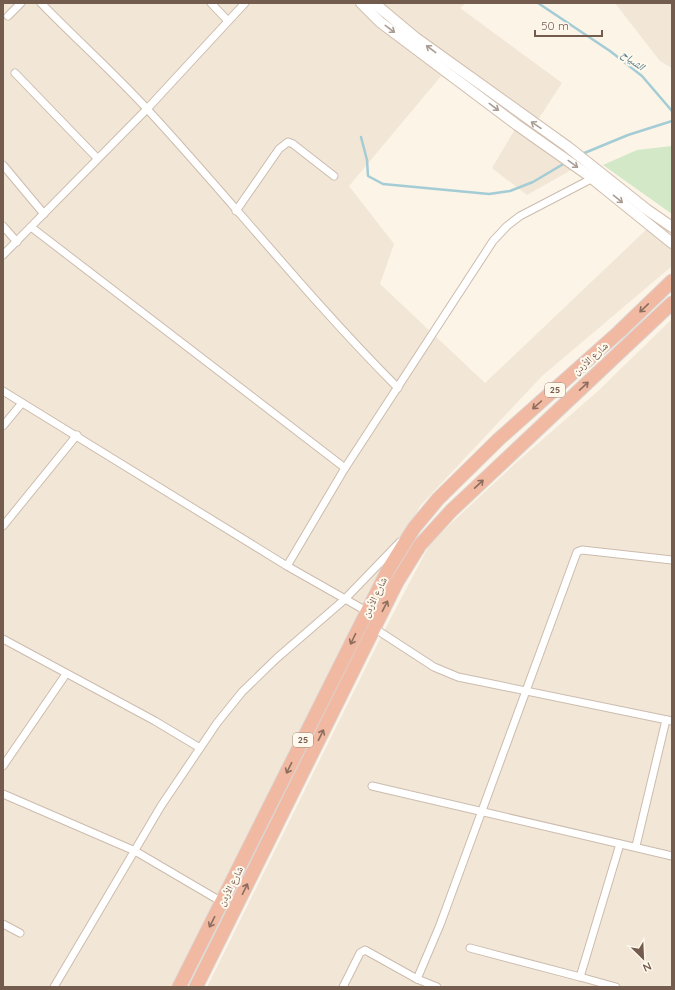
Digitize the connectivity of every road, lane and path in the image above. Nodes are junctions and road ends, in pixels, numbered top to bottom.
1 (21, 3) edge
2 (40, 3) edge
3 (211, 3) edge
4 (245, 3) edge
5 (360, 3) edge
6 (374, 3) edge
7 (8, 16) dead end
8 (228, 21) junction
9 (15, 73) dead end
10 (147, 109) junction
11 (97, 158) junction
12 (3, 165) edge
13 (593, 174) junction
14 (334, 176) dead end
15 (236, 211) junction
16 (44, 214) junction
17 (3, 226) edge
18 (31, 227) junction
19 (672, 227) edge
20 (17, 242) junction
21 (672, 243) edge
22 (3, 255) edge
23 (672, 281) edge
24 (672, 303) edge
25 (398, 388) junction
26 (3, 391) edge
27 (22, 403) junction
28 (3, 426) edge
29 (76, 435) junction
30 (345, 468) junction
31 (438, 499) junction
32 (451, 511) junction
33 (3, 526) edge
34 (414, 528) junction
35 (672, 560) edge
36 (288, 566) junction
37 (344, 600) junction
38 (368, 612) junction
39 (374, 628) junction
40 (3, 639) edge
41 (66, 674) junction
42 (526, 690) junction
43 (669, 720) edge
44 (200, 748) junction
45 (3, 766) edge
46 (372, 786) dead end
47 (3, 794) edge
48 (480, 812) junction
49 (620, 844) junction
50 (636, 846) junction
51 (135, 851) junction
52 (672, 856) edge
53 (222, 902) junction
54 (3, 924) edge
55 (20, 933) dead end
56 (470, 948) dead end
57 (580, 977) junction
58 (417, 979) junction
59 (54, 987) edge
60 (179, 987) edge
61 (196, 987) edge
62 (343, 987) edge
63 (437, 987) edge
64 (616, 987) edge

1 - 7 street
2 - 10 street
3 - 8 street
4 - 8 street
5 -> 13 main road
13 -> 6 main road
8 - 10 street
9 - 11 street
10 - 11 street
10 - 15 street
11 - 16 street
12 - 16 street
13 - 19 main road
13 -> 21 main road
13 - 25 street
14 - 15 street
15 - 25 street
16 - 18 street
17 - 20 street
18 - 20 street
18 - 30 street
20 - 22 street
23 -> 31 highway, شارع الأردن / 25
32 -> 24 highway, شارع الأردن / 25
25 - 30 street
26 - 27 street
27 - 28 street
27 - 29 street
29 - 33 street
29 - 36 street
30 - 36 street
31 - 32 highway
31 - 34 highway, شارع الأردن / 25
39 -> 32 highway, شارع الأردن / 25
34 - 37 street
34 - 38 highway, شارع الأردن / 25
35 - 42 street
36 - 37 street
37 - 38 street
37 - 44 street
38 -> 53 highway, شارع الأردن / 25
39 - 42 street
61 -> 39 highway, شارع الأردن / 25
40 - 41 street
41 - 44 street
41 - 45 street
42 - 43 street
42 - 48 street
43 - 50 street
44 - 51 street
46 - 48 street
47 - 51 street
48 - 49 street
48 - 58 street
49 - 50 street
49 - 57 street
50 - 52 street
51 - 53 street
51 - 59 street
53 -> 60 highway, شارع الأردن / 25
54 - 55 street
56 - 57 street
57 - 64 street
58 - 62 street
58 - 63 street

